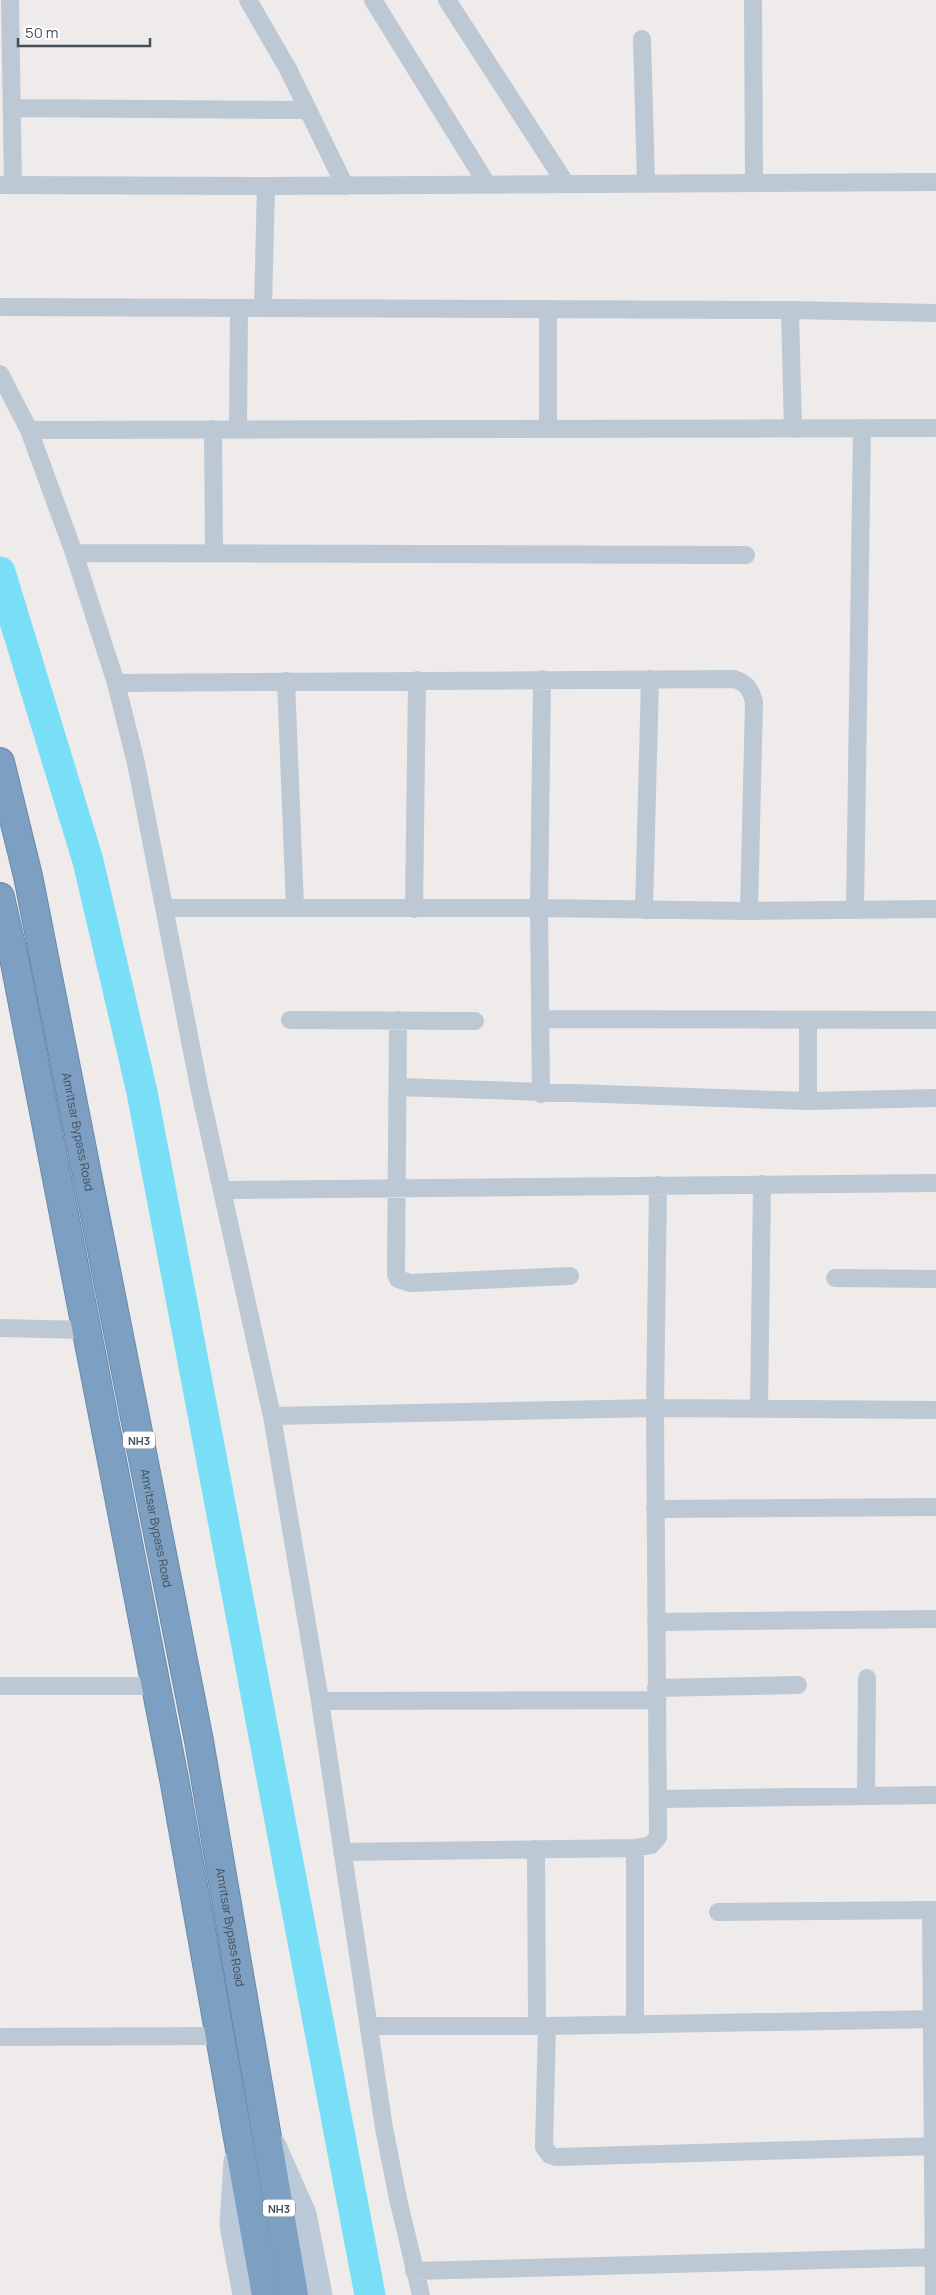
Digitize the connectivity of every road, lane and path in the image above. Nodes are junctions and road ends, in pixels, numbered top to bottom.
1 (10, 0) edge
2 (248, 0) edge
3 (373, 0) edge
4 (447, 0) edge
5 (753, 0) edge
6 (642, 39) dead end
7 (12, 108) junction
8 (308, 110) junction
9 (936, 182) edge
10 (646, 183) junction
11 (754, 183) junction
12 (486, 184) junction
13 (566, 184) junction
14 (6, 185) edge
15 (266, 186) junction
16 (345, 186) junction
17 (0, 307) edge
18 (239, 308) junction
19 (264, 308) junction
20 (548, 308) junction
21 (790, 310) junction
22 (936, 313) edge
23 (0, 374) edge
24 (862, 428) junction
25 (936, 428) edge
26 (213, 429) junction
27 (548, 429) junction
28 (793, 429) junction
29 (29, 430) junction
30 (238, 430) junction
31 (74, 553) junction
32 (214, 553) junction
33 (746, 555) dead end
34 (542, 679) junction
35 (650, 679) junction
36 (417, 680) junction
37 (286, 681) junction
38 (116, 683) junction
39 (0, 762) edge
40 (0, 897) edge
41 (294, 907) junction
42 (165, 908) junction
43 (539, 908) junction
44 (414, 909) junction
45 (936, 909) edge
46 (644, 910) junction
47 (855, 910) junction
48 (749, 911) junction
49 (542, 1019) junction
50 (290, 1020) dead end
51 (398, 1020) junction
52 (808, 1020) junction
53 (936, 1020) edge
54 (475, 1021) dead end
55 (399, 1087) junction
56 (541, 1094) junction
57 (936, 1098) edge
58 (808, 1101) junction
59 (762, 1184) junction
60 (936, 1184) edge
61 (658, 1185) junction
62 (397, 1187) junction
63 (222, 1190) junction
64 (570, 1276) dead end
65 (836, 1278) dead end
66 (936, 1279) edge
67 (0, 1328) edge
68 (86, 1330) junction
69 (654, 1408) junction
70 (759, 1409) junction
71 (936, 1410) edge
72 (272, 1416) junction
73 (936, 1508) edge
74 (655, 1509) junction
75 (936, 1618) edge
76 (656, 1622) junction
77 (867, 1678) dead end
78 (798, 1685) dead end
79 (0, 1686) edge
80 (156, 1686) junction
81 (656, 1694) junction
82 (320, 1701) junction
83 (936, 1795) edge
84 (866, 1796) junction
85 (658, 1799) junction
86 (635, 1848) junction
87 (536, 1849) junction
88 (342, 1852) junction
89 (934, 1910) edge
90 (718, 1912) dead end
91 (935, 2019) edge
92 (635, 2024) junction
93 (370, 2026) junction
94 (542, 2026) junction
95 (219, 2036) junction
96 (0, 2037) edge
97 (251, 2125) junction
98 (935, 2146) edge
99 (935, 2249) edge
100 (414, 2271) junction
101 (245, 2295) edge
102 (266, 2295) edge
103 (294, 2295) edge
104 (320, 2295) edge
105 (421, 2295) edge
106 (934, 2295) edge

1 - 7 street
2 - 8 street
3 - 12 street
4 - 13 street
5 - 11 street
6 - 10 street
7 - 8 street
7 - 14 street
8 - 16 street
9 - 11 street
10 - 11 street
10 - 13 street
12 - 13 street
12 - 16 street
14 - 15 street
15 - 16 street
15 - 19 street
17 - 18 street
18 - 19 street
18 - 30 street
19 - 20 street
20 - 21 street
20 - 27 street
21 - 22 street
21 - 28 street
23 - 29 street
24 - 25 street
24 - 28 street
24 - 47 street
26 - 29 street
26 - 30 street
26 - 32 street
27 - 28 street
27 - 30 street
29 - 31 street
31 - 32 street
31 - 38 street
32 - 33 street
34 - 35 street
34 - 36 street
34 - 43 street
35 - 46 street
35 - 48 street
36 - 37 street
36 - 44 street
37 - 38 street
37 - 41 street
38 - 42 street
39 - 97 highway, Amritsar Bypass Road / NH3
40 - 68 highway, NH3
41 - 42 street
41 - 44 street
42 - 63 street
43 - 44 street
43 - 46 street
43 - 49 street
45 - 47 street
46 - 48 street
47 - 48 street
49 - 52 street
49 - 56 street
50 - 51 street
51 - 54 street
51 - 55 street
52 - 53 street
52 - 58 street
55 - 56 street
55 - 62 street
56 - 58 street
57 - 58 street
59 - 60 street
59 - 61 street
59 - 70 street
61 - 62 street
61 - 69 street
62 - 63 street
62 - 64 street
63 - 72 street
65 - 66 street
67 - 68 street
68 - 80 highway, NH3
69 - 70 street
69 - 72 street
69 - 74 street
70 - 71 street
72 - 82 street
73 - 74 street
74 - 76 street
75 - 76 street
76 - 81 street
77 - 84 street
78 - 81 street
79 - 80 street
80 - 95 highway, NH3
81 - 82 street
81 - 85 street
82 - 88 street
83 - 84 street
84 - 85 street
85 - 86 street
86 - 87 street
86 - 92 street
87 - 88 street
87 - 94 street
88 - 93 street
89 - 90 street
89 - 91 street
91 - 92 street
91 - 98 street
92 - 94 street
93 - 94 street
93 - 100 street
94 - 98 street
95 - 96 street
95 - 97 highway, NH3
97 - 101 street
97 - 102 highway, NH3
97 - 103 highway, NH3
97 - 104 street
98 - 99 street
99 - 100 street
99 - 106 street
100 - 105 street

